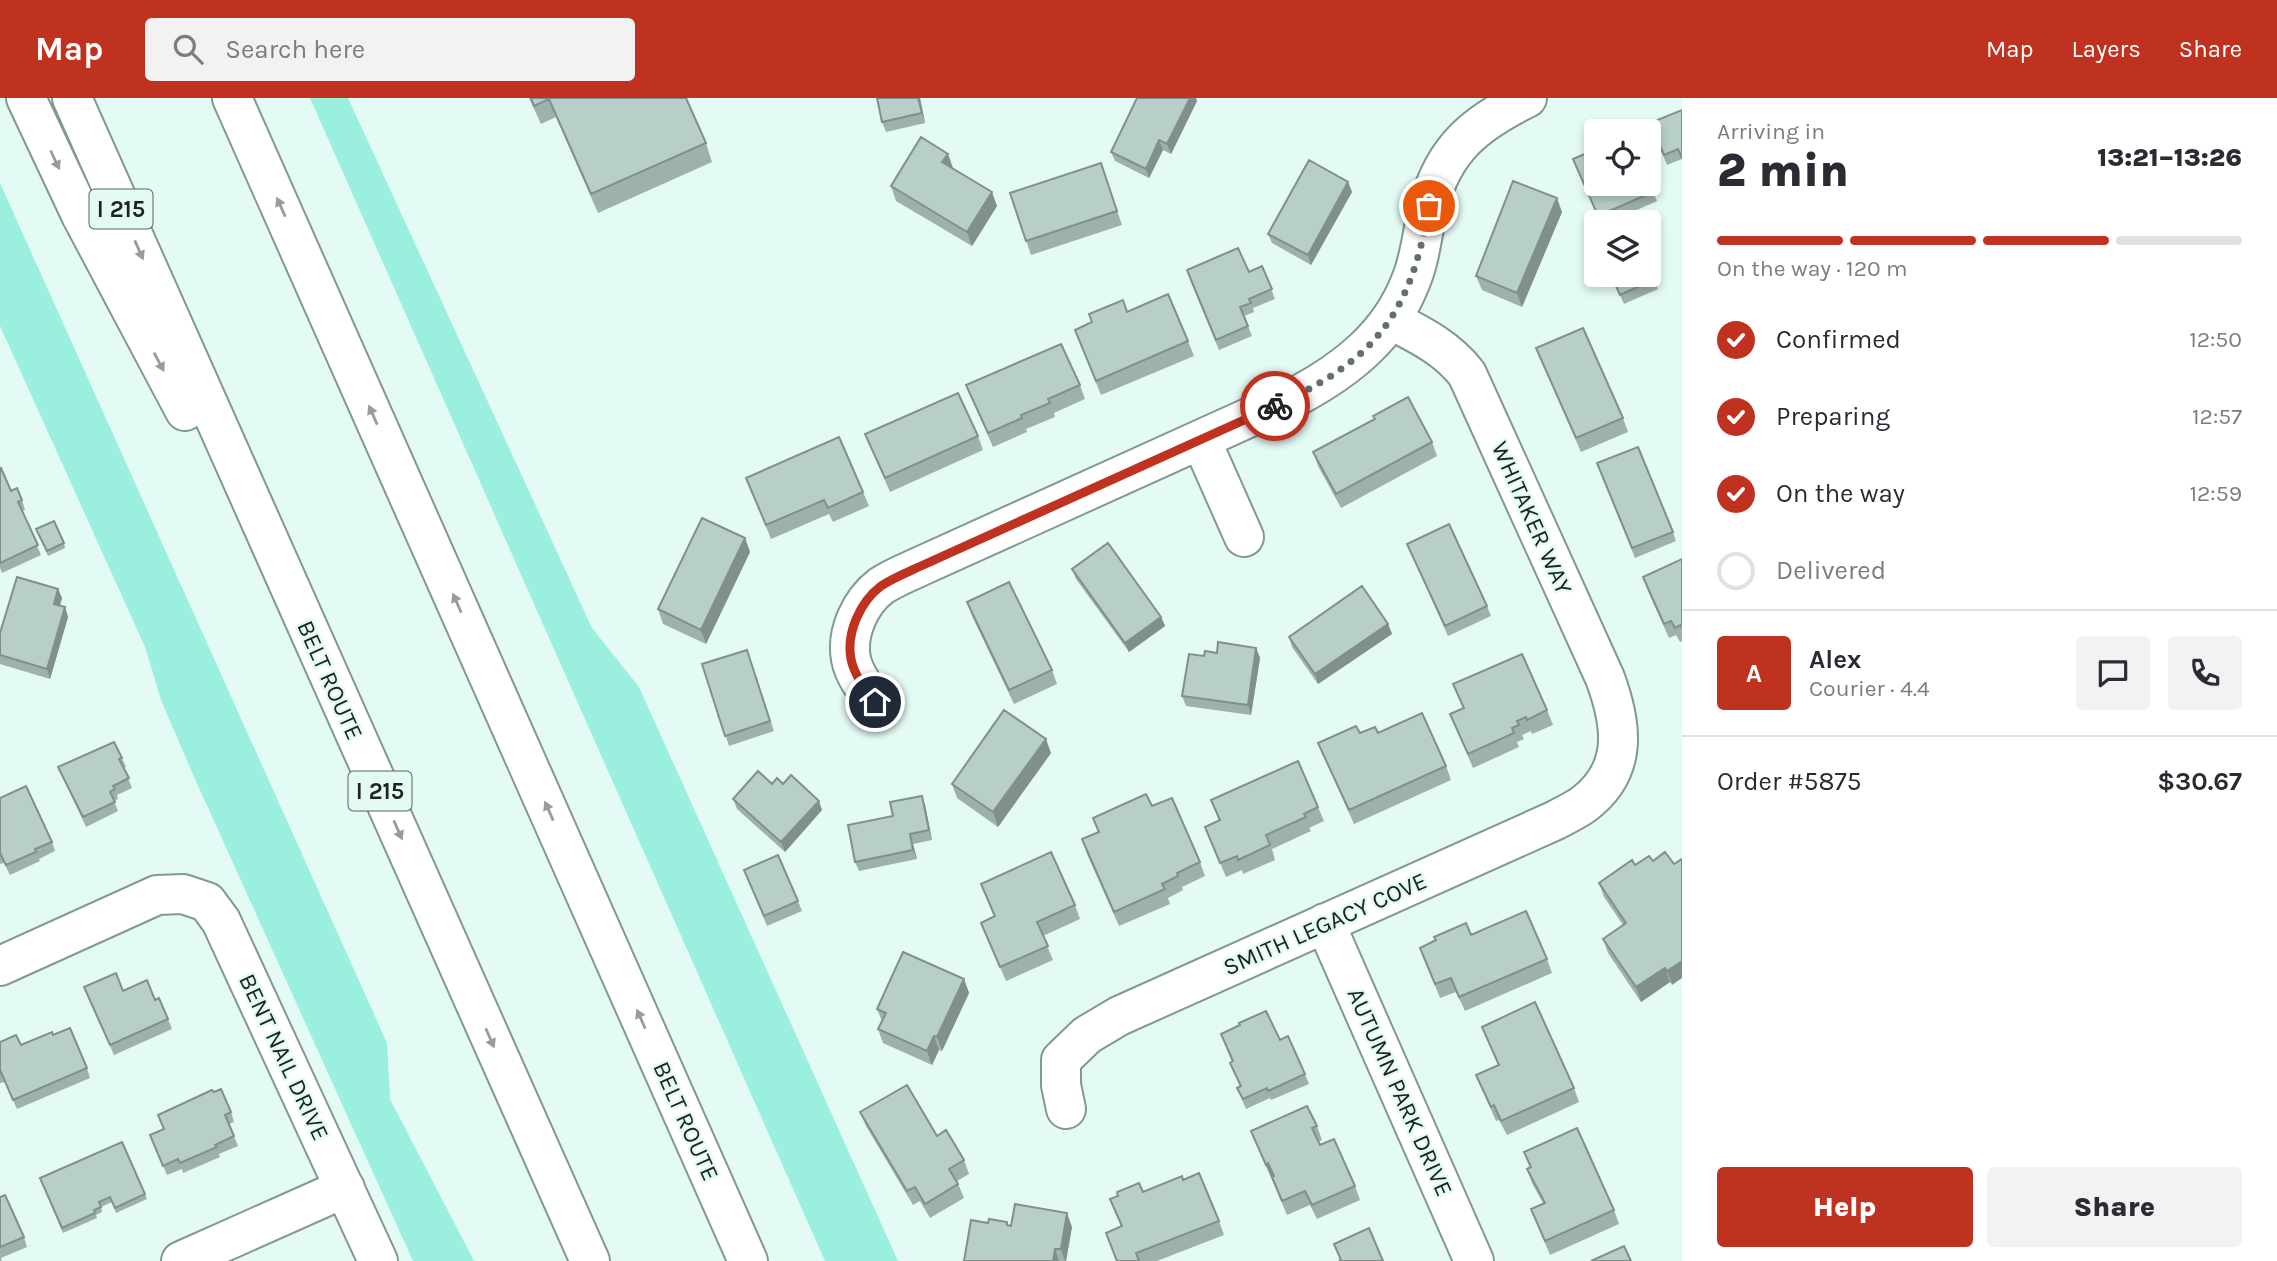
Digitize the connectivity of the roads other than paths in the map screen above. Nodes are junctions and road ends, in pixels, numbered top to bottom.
1 (26, 98) edge
2 (72, 98) edge
3 (232, 98) edge
4 (1527, 98) edge
5 (1391, 320) junction
6 (1201, 440) junction
7 (1244, 537) dead end
8 (307, 627) junction
9 (875, 702) dead end
10 (1618, 753) joint
11 (1325, 923) junction
12 (0, 966) edge
13 (1066, 1109) dead end
14 (345, 1188) junction
15 (181, 1261) edge
16 (378, 1261) edge
17 (590, 1261) edge
18 (748, 1261) edge
19 (1474, 1261) edge

1 -> 8 main road
2 -> 8 main road, BELT ROUTE / I 215
18 -> 3 main road, BELT ROUTE
4 - 5 main road
5 - 6 main road
5 - 10 main road, WHITAKER WAY
6 - 7 main road
6 - 9 main road
8 -> 17 main road, BELT ROUTE / I 215
10 - 11 main road, SMITH LEGACY COVE
11 - 13 main road, SMITH LEGACY COVE
11 - 19 main road, AUTUMN PARK DRIVE
12 - 14 main road, BENT NAIL DRIVE
14 - 15 main road
14 - 16 main road, BENT NAIL DRIVE

